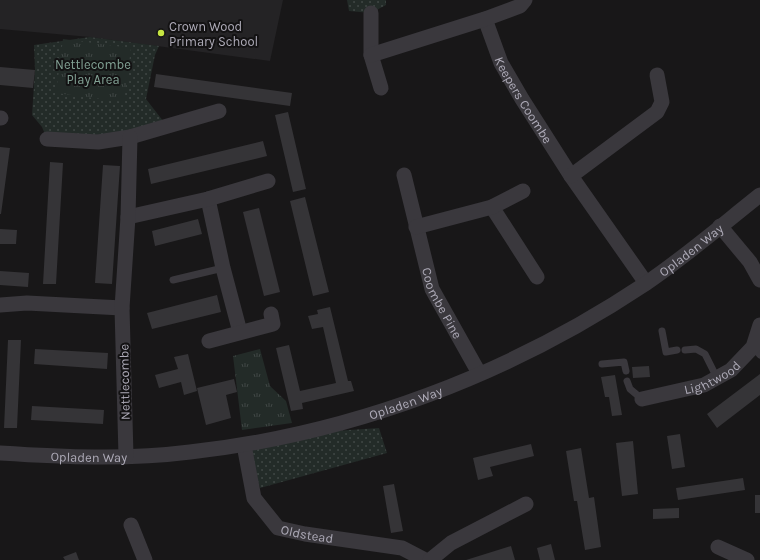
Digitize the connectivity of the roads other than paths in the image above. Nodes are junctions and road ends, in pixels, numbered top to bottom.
1 (525, 0) edge
2 (371, 13) dead end
3 (485, 19) junction
4 (371, 56) junction
5 (657, 75) dead end
6 (381, 88) dead end
7 (219, 111) dead end
8 (130, 136) junction
9 (47, 139) dead end
10 (404, 174) dead end
11 (571, 176) junction
12 (268, 181) dead end
13 (523, 191) dead end
14 (760, 195) edge
15 (208, 199) junction
16 (492, 207) junction
17 (128, 217) junction
18 (720, 226) junction
19 (416, 227) junction
20 (223, 268) junction
21 (537, 277) dead end
22 (173, 280) dead end
23 (760, 280) edge
24 (646, 283) junction
25 (0, 305) edge
26 (122, 308) junction
27 (270, 314) dead end
28 (760, 325) edge
29 (662, 331) dead end
30 (240, 332) junction
31 (208, 341) dead end
32 (677, 350) dead end
33 (685, 350) dead end
34 (757, 351) edge
35 (602, 364) dead end
36 (626, 371) dead end
37 (479, 373) junction
38 (717, 378) junction
39 (627, 381) dead end
40 (642, 399) joint
41 (244, 445) junction
42 (0, 453) edge
43 (126, 456) junction
44 (526, 504) dead end
45 (131, 525) dead end
46 (718, 547) dead end
47 (145, 560) edge
48 (425, 560) edge
49 (430, 560) edge
50 (747, 560) edge

1 - 3 street
2 - 4 street
3 - 4 street
3 - 11 street, Keepers Coombe
4 - 6 street
5 - 11 street
7 - 8 street
8 - 9 street
8 - 17 street, Nettlecombe
10 - 19 street, Coombe Pine
11 - 24 street, Keepers Coombe
12 - 15 street
13 - 16 street
14 - 18 street, Opladen Way
15 - 17 street
15 - 20 street
16 - 19 street
16 - 21 street
17 - 26 street, Nettlecombe
18 - 23 street
18 - 24 street, Opladen Way
19 - 37 street, Coombe Pine
20 - 22 lane
20 - 30 street
24 - 37 street, Opladen Way
25 - 26 street
26 - 43 street, Nettlecombe
27 - 30 street
28 - 34 street, Lightwood
29 - 32 lane
30 - 31 street
33 - 38 lane
34 - 38 street, Lightwood
35 - 36 lane
37 - 41 street, Opladen Way
38 - 40 street, Lightwood
39 - 40 lane
41 - 43 street, Opladen Way
41 - 48 street, Oldstead
42 - 43 street, Opladen Way
44 - 49 street
45 - 47 street
46 - 50 street

